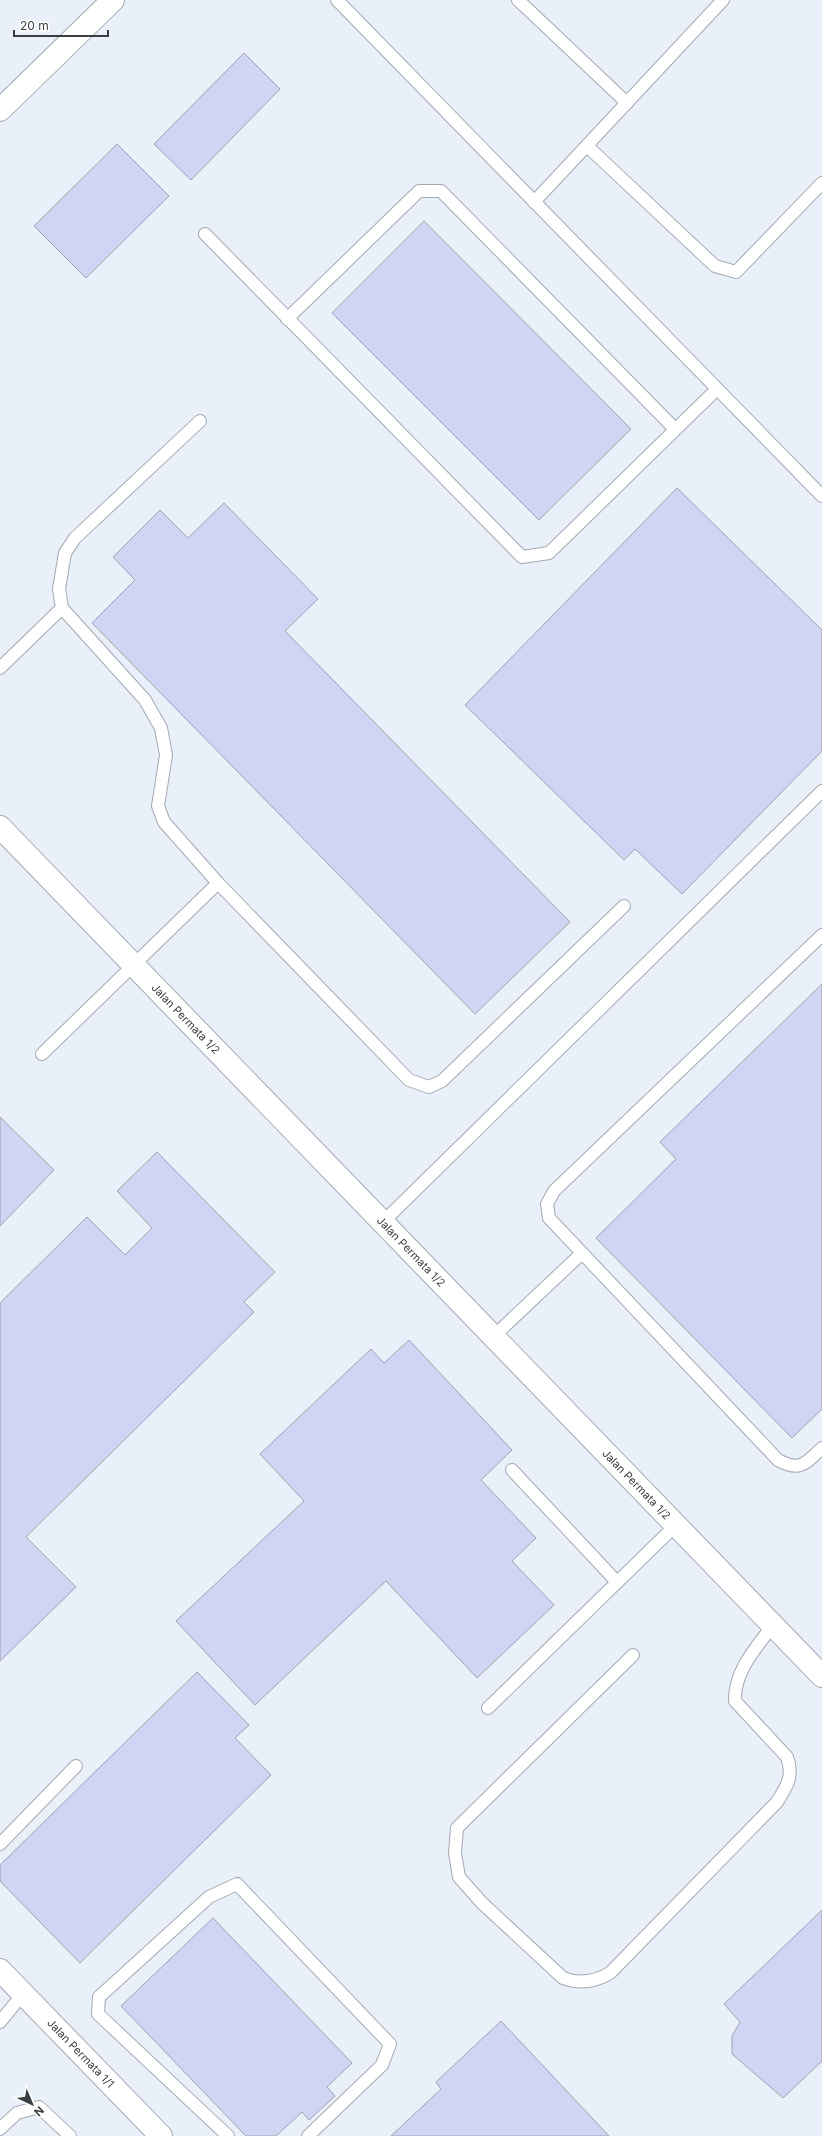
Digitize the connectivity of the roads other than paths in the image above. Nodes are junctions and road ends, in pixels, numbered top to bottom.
1 (113, 0) edge
2 (337, 0) edge
3 (518, 0) edge
4 (724, 0) edge
5 (627, 103) junction
6 (0, 110) edge
7 (587, 146) junction
8 (822, 183) edge
9 (534, 202) junction
10 (205, 234) dead end
11 (287, 319) junction
12 (717, 389) junction
13 (200, 421) dead end
14 (675, 429) junction
15 (822, 496) edge
16 (62, 608) junction
17 (0, 668) edge
18 (822, 791) edge
19 (0, 827) edge
20 (218, 883) junction
21 (624, 906) dead end
22 (822, 936) edge
23 (133, 965) junction
24 (42, 1054) dead end
25 (382, 1222) junction
26 (580, 1254) junction
27 (493, 1337) junction
28 (822, 1448) edge
29 (512, 1470) dead end
30 (676, 1525) junction
31 (617, 1582) junction
32 (773, 1625) junction
33 (633, 1655) dead end
34 (822, 1676) edge
35 (488, 1708) dead end
36 (76, 1766) dead end
37 (0, 1844) edge
38 (0, 1970) edge
39 (23, 1994) junction
40 (0, 2022) edge
41 (0, 2129) edge
42 (70, 2136) edge
43 (161, 2136) edge
44 (228, 2136) edge
45 (308, 2136) edge

1 - 6 street
2 - 9 lane
3 - 5 lane
4 - 5 lane
5 - 7 lane
7 - 8 lane
7 - 9 lane
9 - 12 lane
10 - 11 lane
11 - 14 lane
11 - 14 lane
12 - 14 lane
12 - 15 lane
13 - 16 lane
16 - 17 lane
16 - 20 lane
18 - 25 lane
19 - 23 street, Jalan Permata 1/2
20 - 21 lane
20 - 23 lane
22 - 26 lane
23 - 24 lane
23 - 25 street, Jalan Permata 1/2
25 - 27 street, Jalan Permata 1/2
26 - 27 lane
26 - 28 lane
27 - 30 street, Jalan Permata 1/2
29 - 31 lane
30 - 31 lane
30 - 32 street, Jalan Permata 1/2
31 - 35 lane
32 - 33 lane
32 - 34 street, Jalan Permata 1/2
36 - 37 lane
38 - 39 street, Jalan Permata 1/1
39 - 40 lane
39 - 43 street, Jalan Permata 1/1
41 - 42 lane
44 - 45 lane

